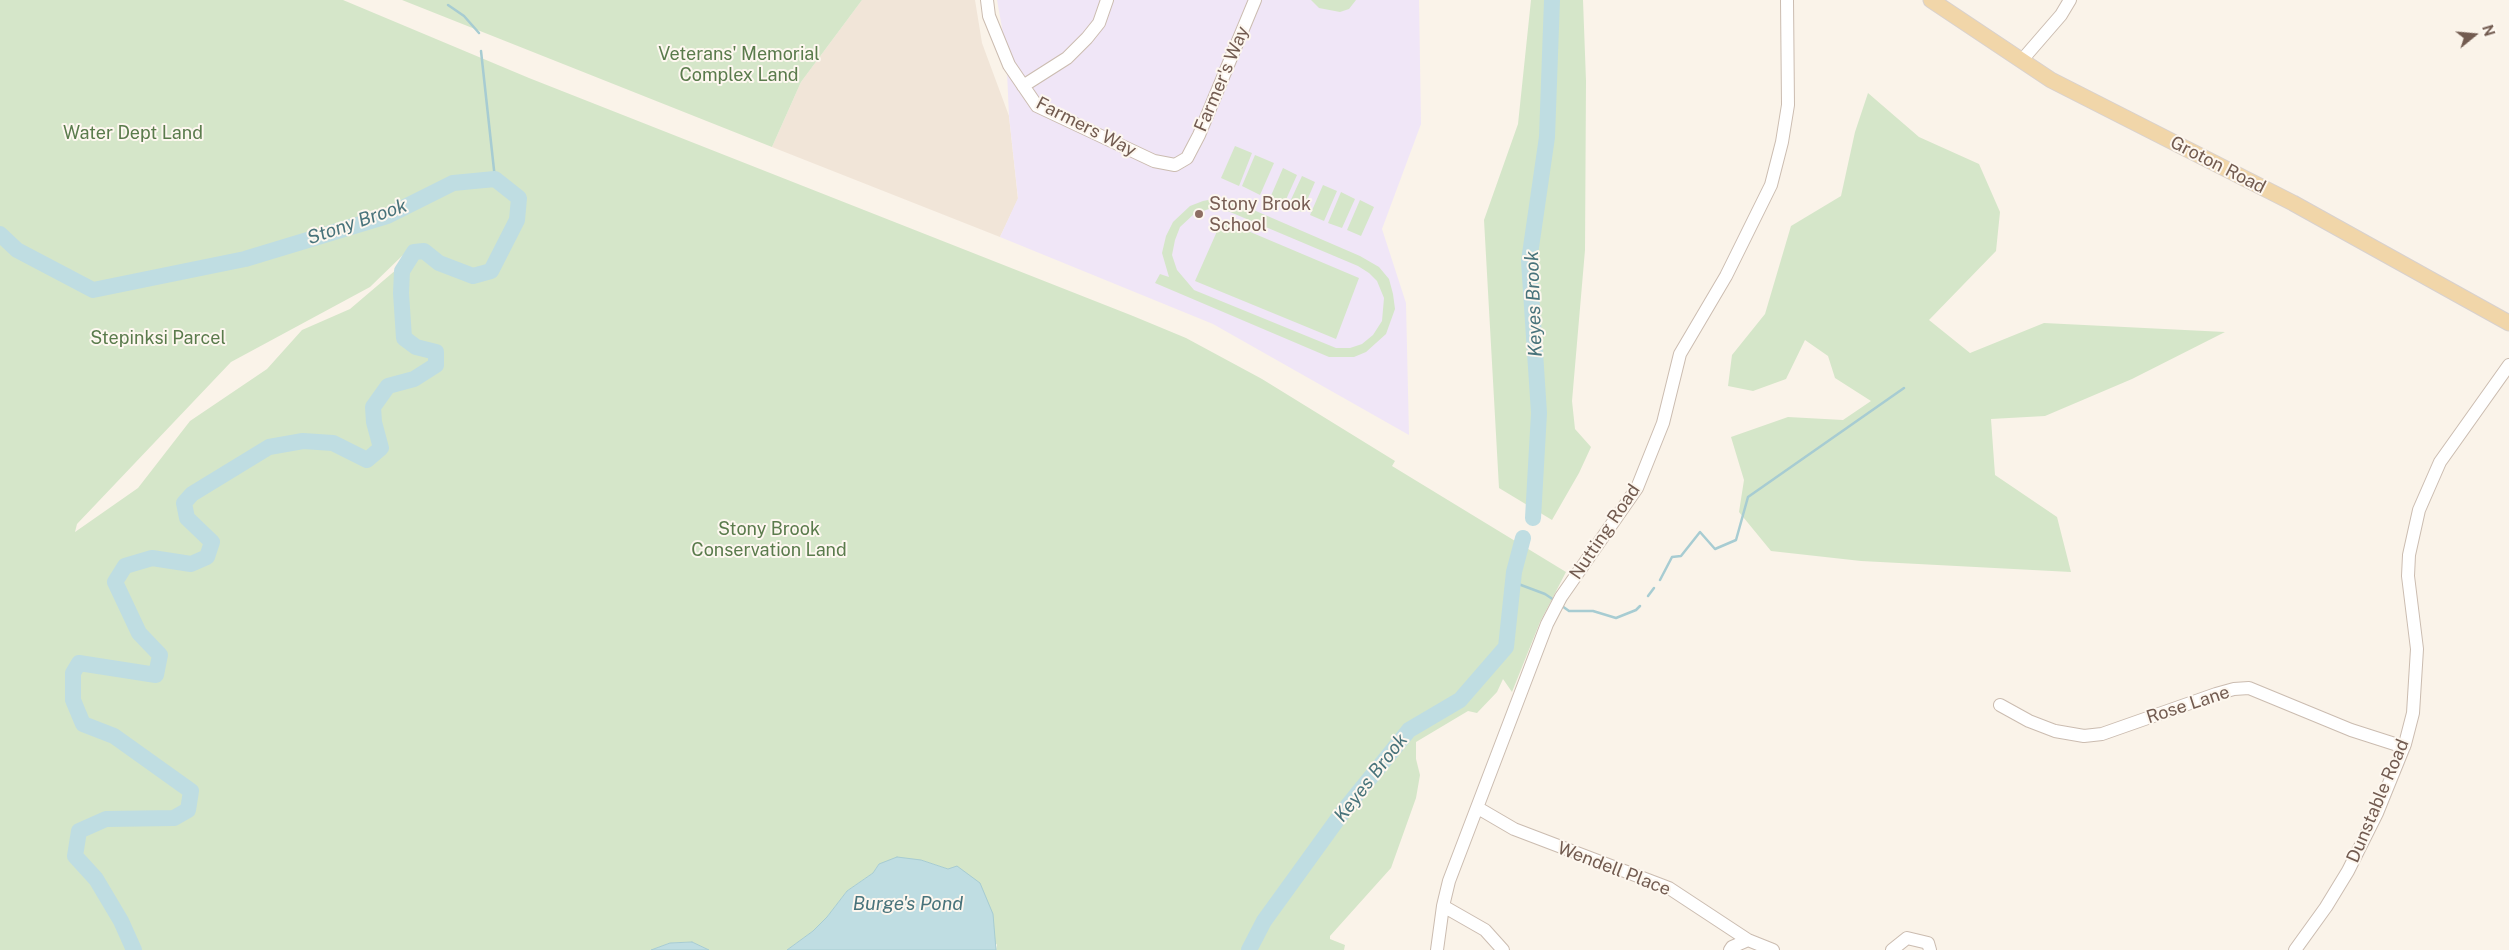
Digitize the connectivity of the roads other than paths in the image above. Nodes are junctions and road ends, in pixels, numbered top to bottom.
1 (987, 0) edge
2 (1107, 0) edge
3 (1256, 0) edge
4 (1787, 0) edge
5 (1931, 0) edge
6 (2070, 0) edge
7 (2022, 60) junction
8 (1023, 86) junction
9 (1187, 158) joint
10 (2509, 323) edge
11 (2509, 365) edge
12 (2000, 705) dead end
13 (2404, 747) junction
14 (1478, 808) junction
15 (1443, 906) junction
16 (1748, 940) junction
17 (1437, 950) edge
18 (1503, 950) edge
19 (1730, 950) edge
20 (1773, 950) edge
21 (1892, 950) edge
22 (1930, 950) edge
23 (2295, 950) edge

1 - 8 street, Farmers Way
2 - 8 street
3 - 9 street, Farmer's Way
4 - 14 street, Nutting Road
5 - 7 main road, Groton Road
6 - 7 street
7 - 10 main road, Groton Road
8 - 9 street, Farmers Way
11 - 13 street, Dunstable Road
12 - 13 street, Rose Lane
13 - 23 street, Dunstable Road
14 - 15 street, Nutting Road
14 - 16 street, Wendell Place
15 - 17 street, Nutting Road
15 - 18 street
16 - 19 street
16 - 20 street, Wendell Place
21 - 22 street

